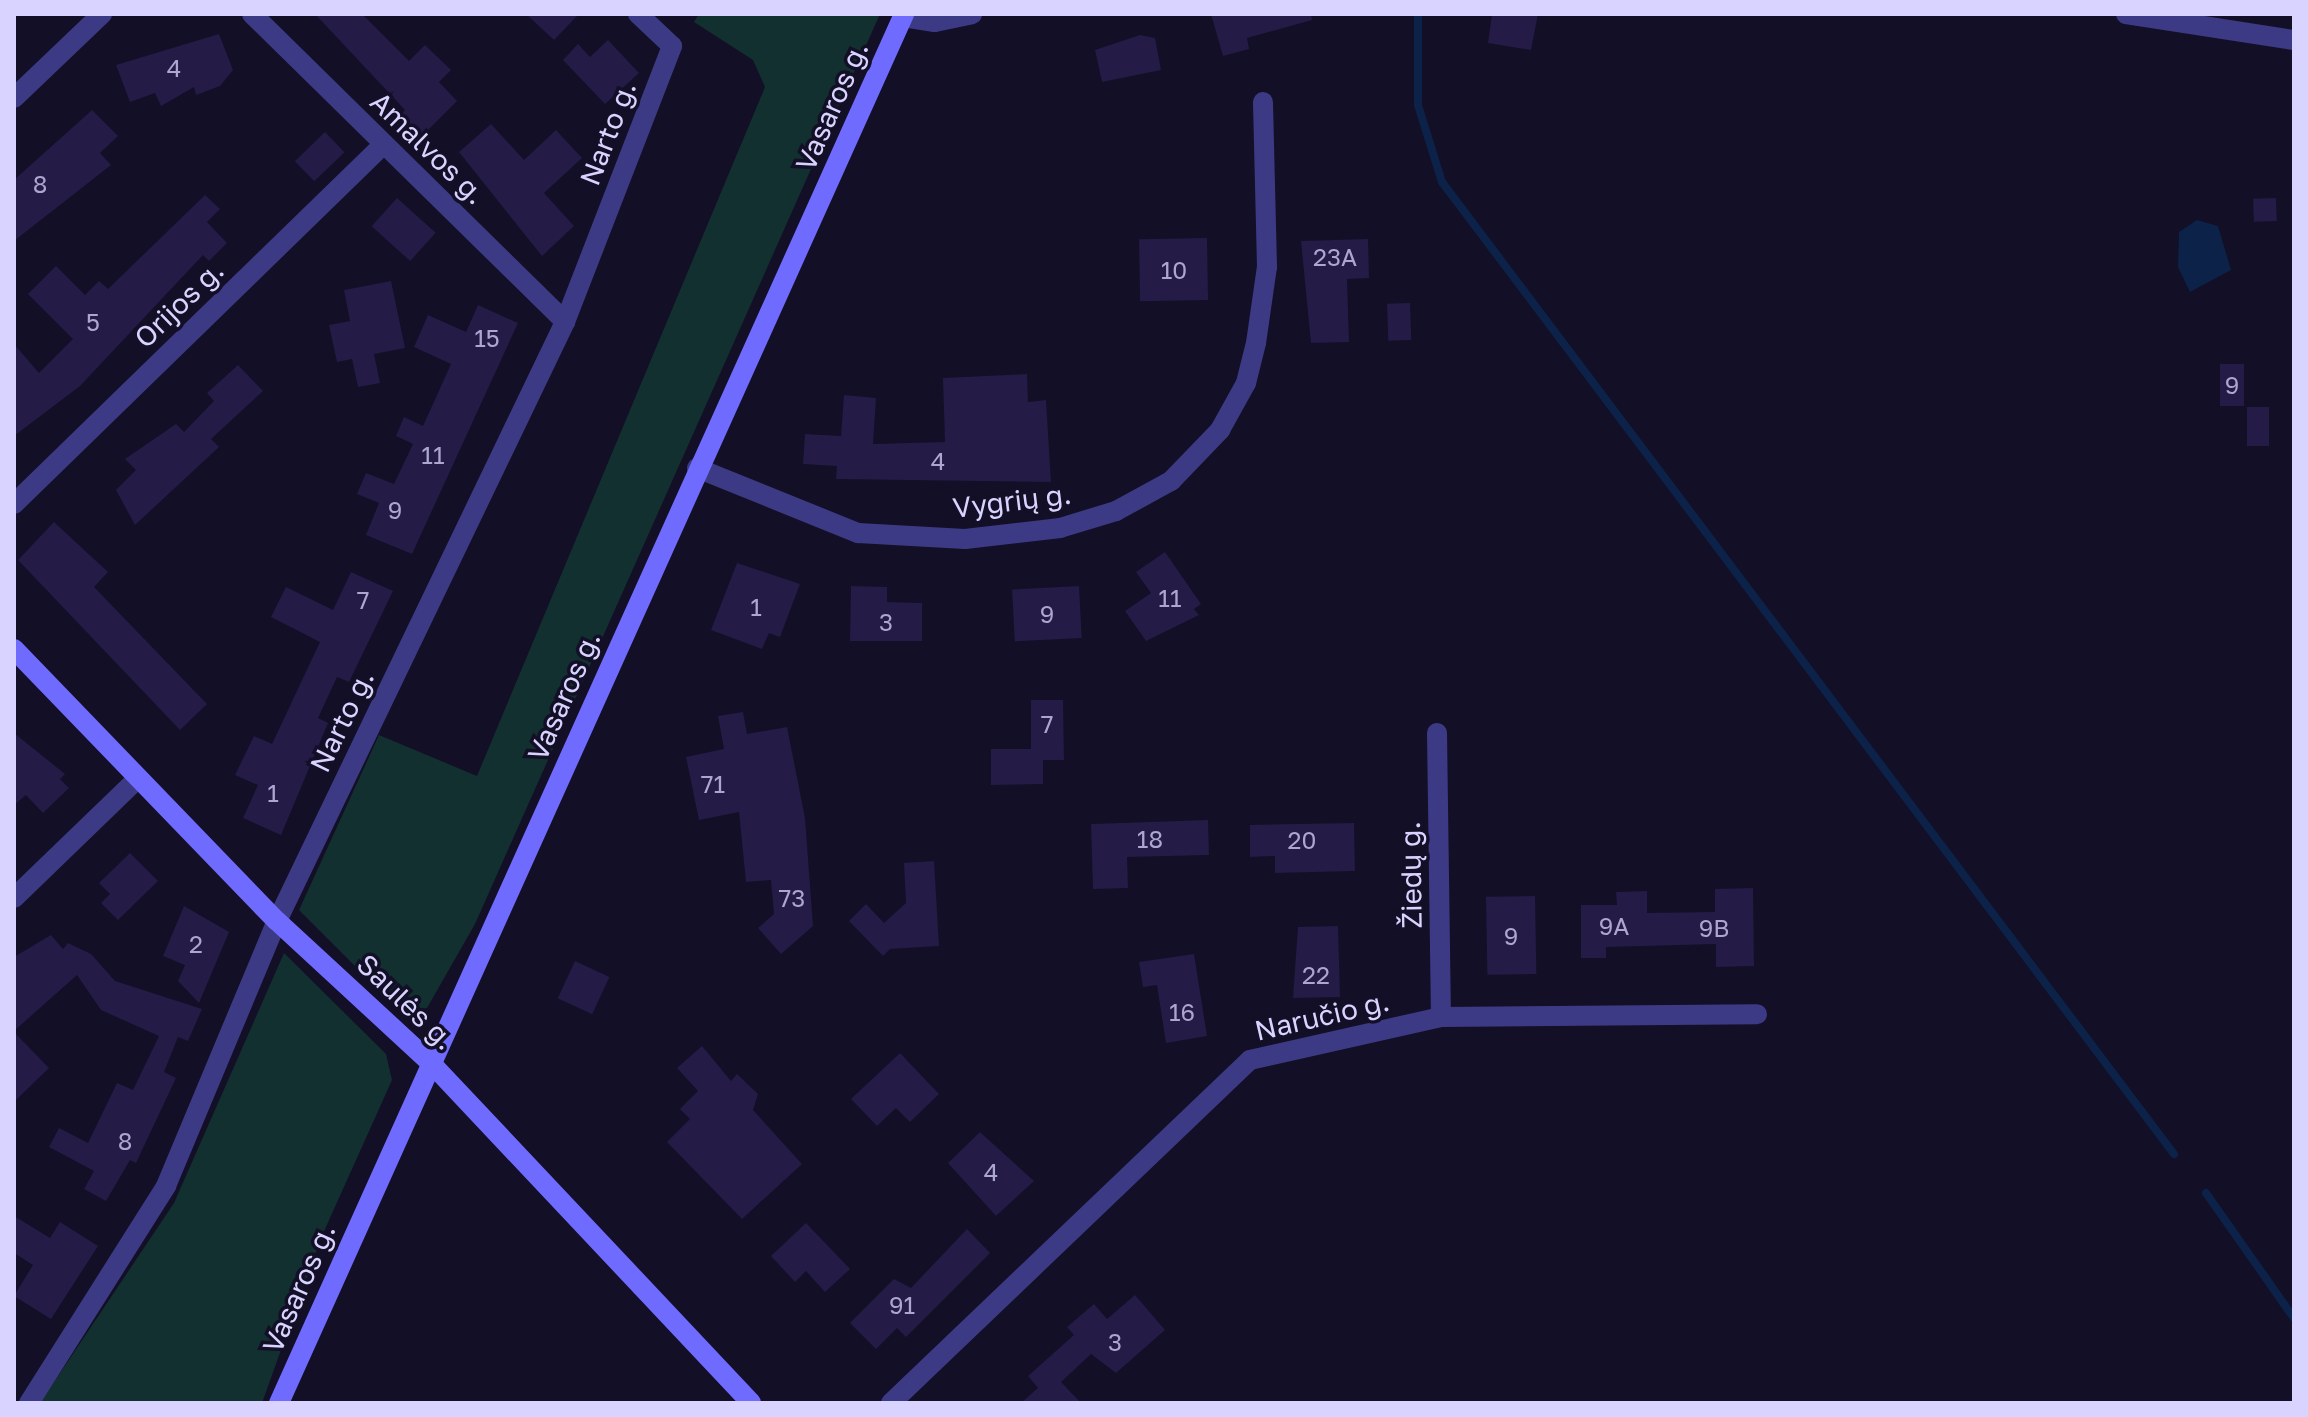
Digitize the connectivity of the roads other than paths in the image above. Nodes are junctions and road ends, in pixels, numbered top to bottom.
1 (102, 14) edge
2 (252, 14) edge
3 (638, 14) edge
4 (972, 14) edge
5 (2126, 14) edge
6 (904, 16) edge
7 (2294, 40) edge
8 (14, 98) edge
9 (1263, 102) dead end
10 (384, 144) junction
11 (565, 322) junction
12 (697, 468) junction
13 (14, 504) edge
14 (14, 649) edge
15 (1437, 733) dead end
16 (136, 780) junction
17 (14, 898) edge
18 (277, 921) junction
19 (1757, 1014) dead end
20 (1441, 1017) junction
21 (430, 1062) junction
22 (29, 1403) edge
23 (279, 1403) edge
24 (751, 1403) edge
25 (891, 1403) edge

1 - 8 street
2 - 10 street, Amalvos g.
3 - 11 street, Narto g.
4 - 6 street
5 - 7 street
6 - 12 main road, Vasaros g.
9 - 12 street, Vygrių g.
10 - 11 street, Amalvos g.
10 - 13 street, Orijos g.
11 - 18 street, Narto g.
12 - 21 main road, Vasaros g.
14 - 16 main road, Saulės g.
15 - 20 street, Žiedų g.
16 - 17 street
16 - 18 main road, Saulės g.
18 - 21 main road, Saulės g.
18 - 22 street, Narto g.
19 - 20 street, Naručio g.
20 - 25 street, Naručio g.
21 - 23 main road, Vasaros g.
21 - 24 main road, Saulės g.

